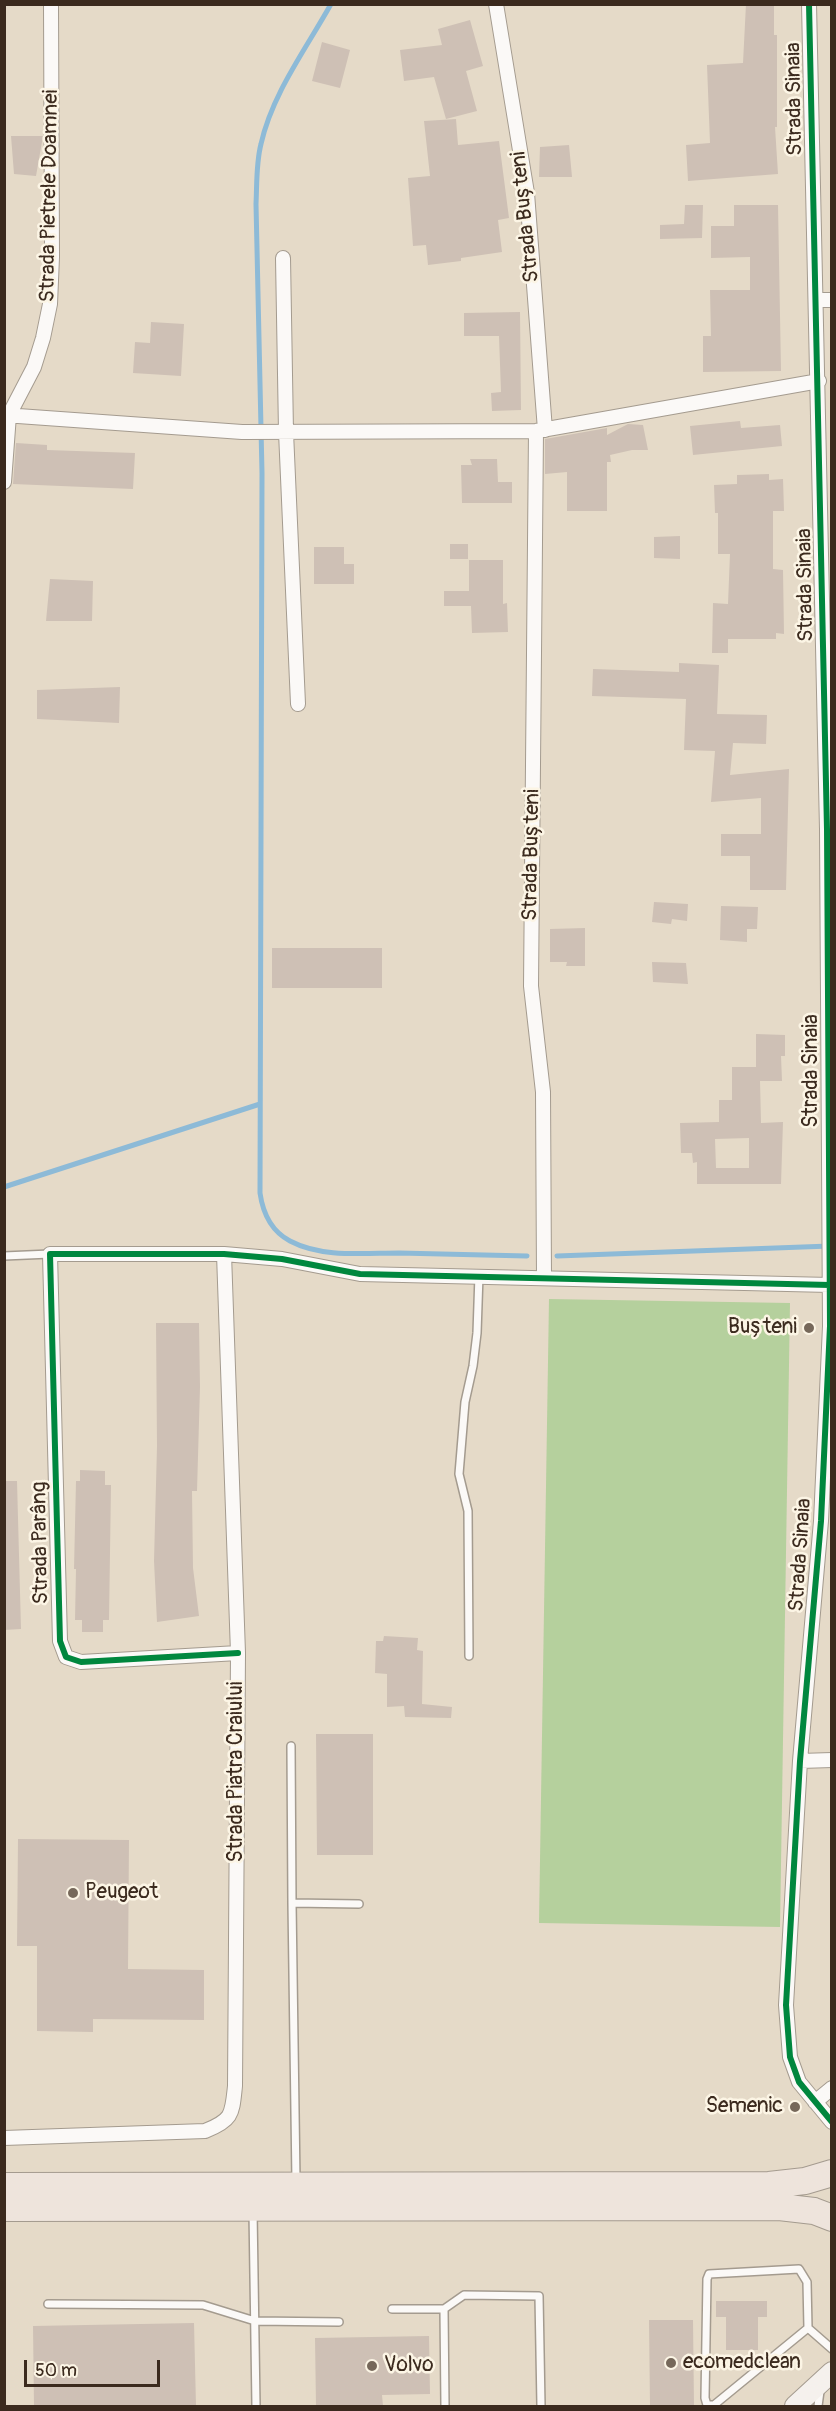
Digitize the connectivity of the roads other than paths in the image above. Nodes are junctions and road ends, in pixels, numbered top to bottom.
1 (51, 4) edge
2 (496, 4) edge
3 (809, 4) edge
4 (283, 258) dead end
5 (816, 300) junction
6 (831, 300) edge
7 (819, 381) junction
8 (7, 415) edge
9 (541, 431) junction
10 (283, 432) junction
11 (4, 482) edge
12 (298, 704) dead end
13 (829, 797) edge
14 (50, 1254) junction
15 (224, 1254) junction
16 (4, 1256) edge
17 (830, 1270) edge
18 (479, 1275) junction
19 (544, 1278) junction
20 (830, 1285) junction
21 (826, 1521) edge
22 (238, 1653) junction
23 (469, 1656) dead end
24 (291, 1746) dead end
25 (831, 1760) edge
26 (800, 1761) junction
27 (292, 1903) junction
28 (360, 1904) dead end
29 (831, 2088) edge
30 (815, 2102) junction
31 (831, 2122) edge
32 (4, 2138) edge
33 (831, 2173) edge
34 (296, 2185) junction
35 (4, 2186) edge
36 (252, 2207) junction
37 (4, 2208) edge
38 (831, 2218) edge
39 (48, 2304) dead end
40 (392, 2309) dead end
41 (444, 2309) junction
42 (255, 2321) junction
43 (339, 2322) dead end
44 (808, 2328) junction
45 (831, 2349) edge
46 (828, 2375) edge
47 (256, 2406) edge
48 (445, 2406) edge
49 (541, 2406) edge
50 (711, 2406) edge
51 (795, 2406) edge
52 (818, 2406) edge

1 - 8 street, Strada Pietrele Doamnei
2 - 9 street, Strada Bușteni
3 - 5 street, Strada Sinaia
4 - 10 street
5 - 6 street
5 - 7 street, Strada Sinaia
7 - 9 street
7 - 13 street, Strada Sinaia
8 - 10 street
8 - 11 street
9 - 10 street
9 - 19 street, Strada Bușteni
10 - 12 street
13 - 17 street, Strada Sinaia
14 - 15 street
14 - 16 lane
14 - 22 street, Strada Parâng
15 - 18 street
15 - 22 street, Strada Piatra Craiului
17 - 20 street, Strada Sinaia
18 - 19 street
18 - 23 lane
19 - 20 street
20 - 21 street, Strada Sinaia
21 - 26 street, Strada Sinaia
22 - 32 street, Strada Piatra Craiului
24 - 27 lane
25 - 26 street
26 - 30 street, Strada Sinaia
27 - 28 lane
27 - 34 lane
29 - 30 street
30 - 31 street, Strada Sinaia
33 - 34 highway
34 - 35 highway
36 - 37 highway
36 - 38 highway
36 - 42 lane
39 - 42 lane
40 - 41 lane
41 - 48 lane
41 - 49 lane
42 - 43 lane
42 - 47 lane
44 - 45 lane
44 - 50 lane
44 - 50 lane
46 - 51 street
46 - 52 lane

